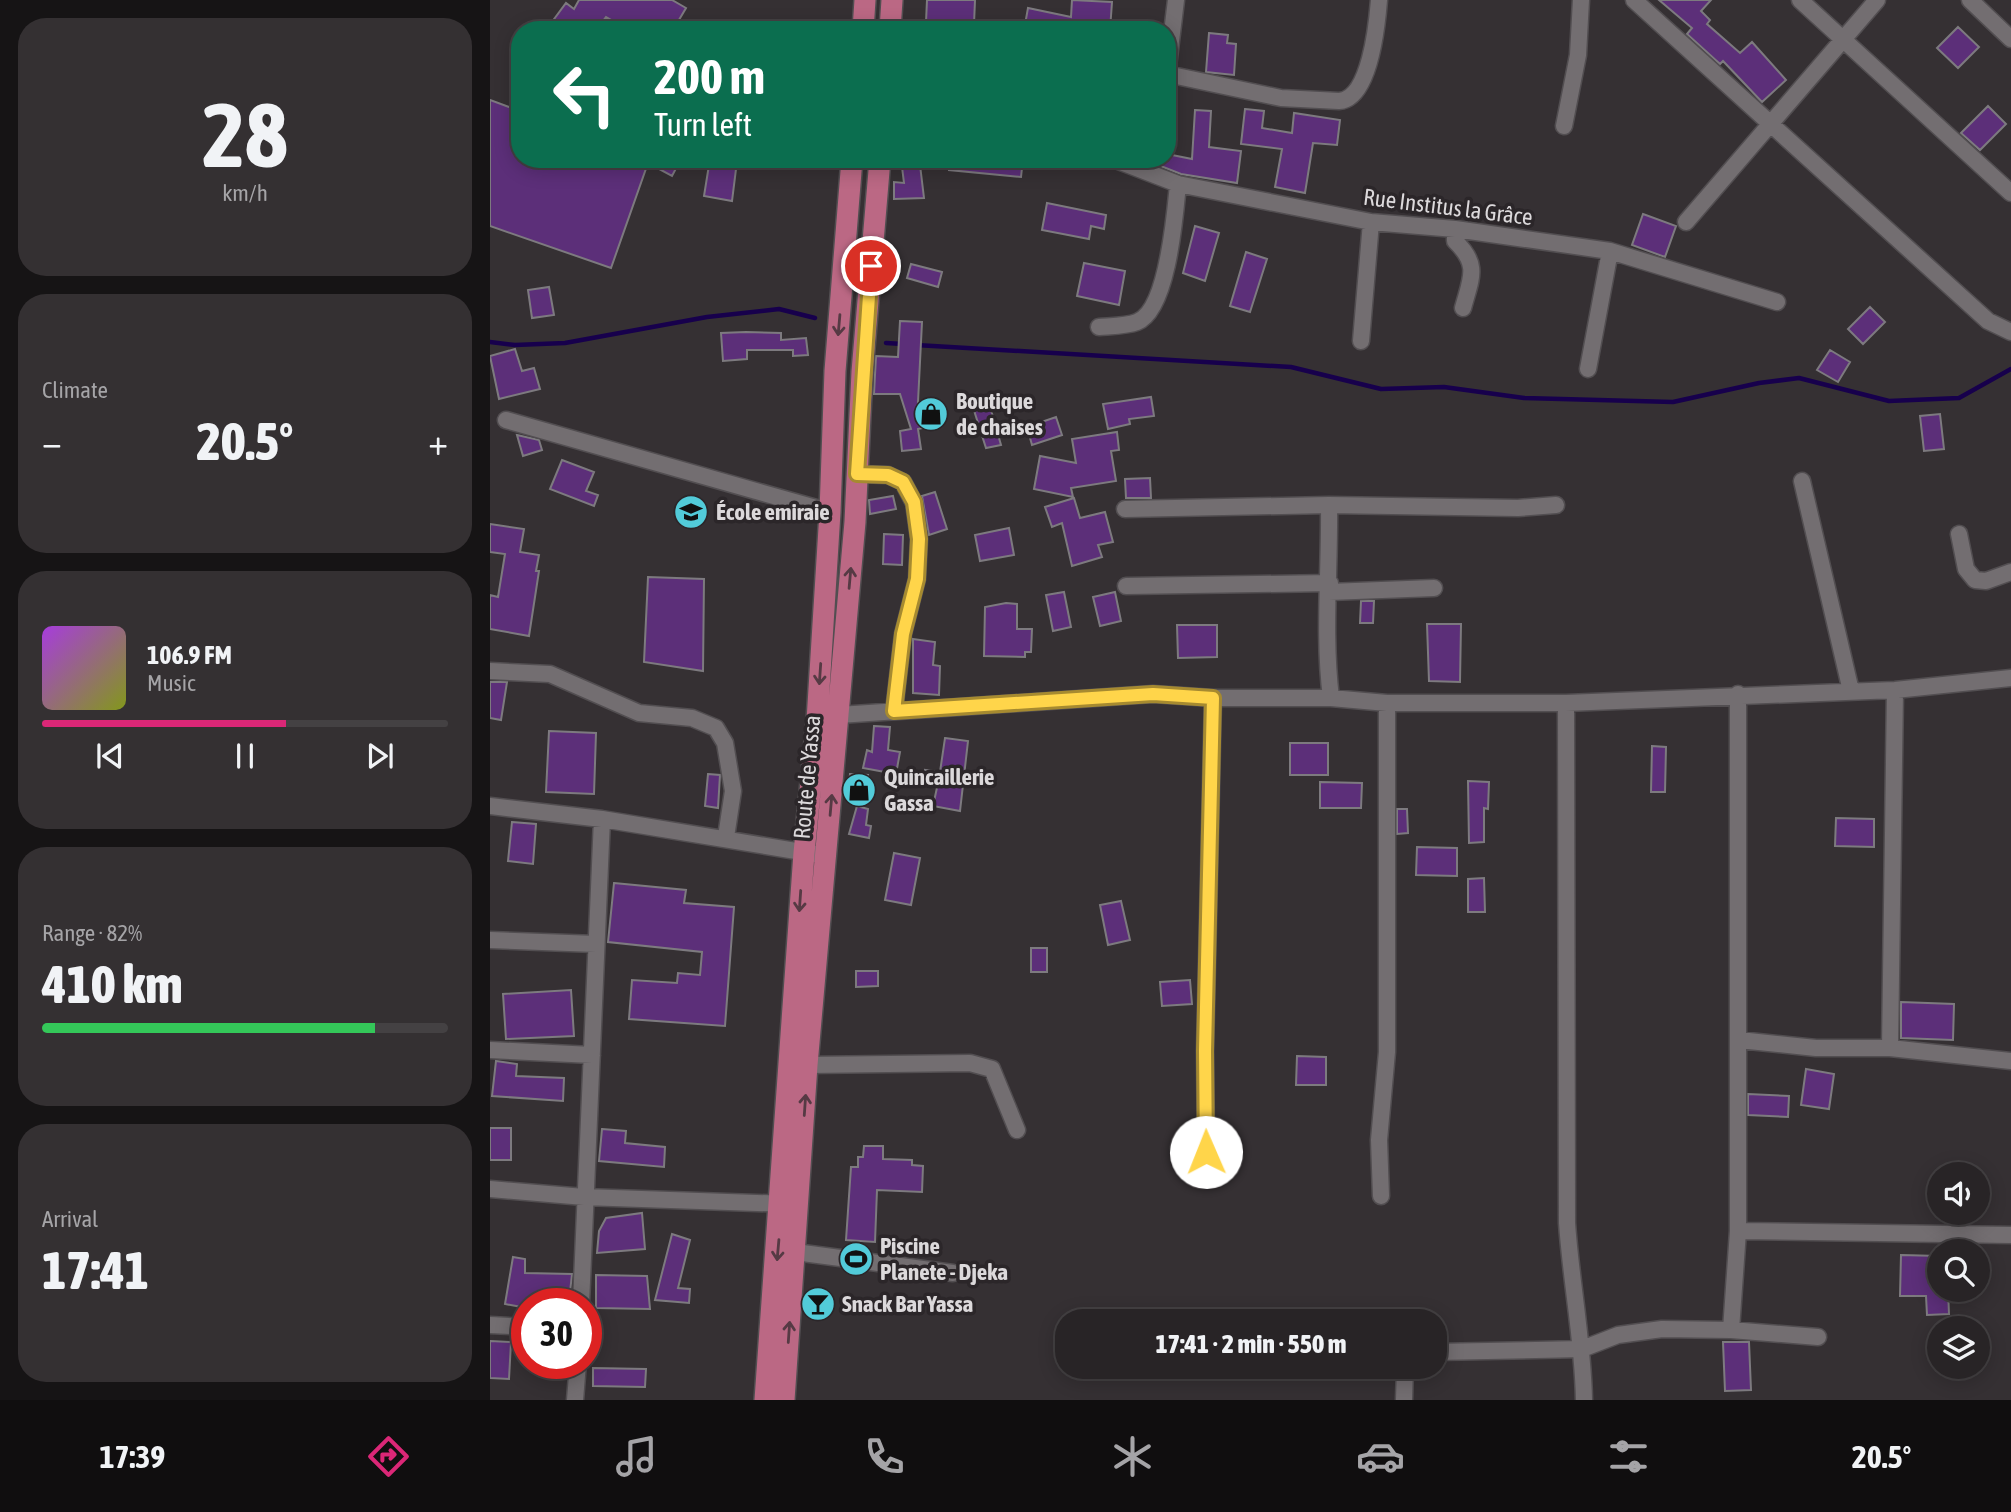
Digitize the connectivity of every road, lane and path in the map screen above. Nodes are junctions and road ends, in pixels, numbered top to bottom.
1 (865, 0) edge
2 (892, 0) edge
3 (1176, 0) edge
4 (1379, 0) edge
5 (1581, 0) edge
6 (1634, 0) edge
7 (1800, 0) edge
8 (1877, 0) edge
9 (1970, 0) edge
10 (864, 21) edge
11 (891, 21) edge
12 (1173, 21) edge
13 (1843, 39) junction
14 (2011, 39) edge
15 (1176, 76) edge
16 (1769, 125) junction
17 (1564, 126) dead end
18 (851, 168) edge
19 (879, 168) edge
20 (1136, 168) edge
21 (1178, 184) junction
22 (2011, 193) edge
23 (1371, 222) junction
24 (1686, 222) dead end
25 (1455, 229) junction
26 (1610, 251) junction
27 (1777, 302) dead end
28 (1463, 308) dead end
29 (1099, 327) dead end
30 (2011, 332) edge
31 (1361, 341) dead end
32 (1588, 369) dead end
33 (506, 420) dead end
34 (857, 474) junction
35 (1802, 481) dead end
36 (1329, 505) junction
37 (1556, 505) dead end
38 (1125, 509) dead end
39 (830, 512) junction
40 (1959, 534) dead end
41 (2011, 572) edge
42 (1126, 586) dead end
43 (1329, 587) junction
44 (1434, 588) dead end
45 (490, 671) edge
46 (2011, 678) edge
47 (1895, 690) junction
48 (1851, 691) junction
49 (1738, 694) junction
50 (1213, 698) junction
51 (1331, 698) junction
52 (1566, 702) junction
53 (1387, 703) junction
54 (894, 711) junction
55 (839, 715) junction
56 (490, 806) edge
57 (602, 819) junction
58 (726, 837) junction
59 (804, 853) junction
60 (827, 855) junction
61 (490, 940) edge
62 (596, 944) junction
63 (1739, 1040) junction
64 (1890, 1048) junction
65 (490, 1051) edge
66 (592, 1055) junction
67 (2011, 1061) edge
68 (807, 1065) junction
69 (1017, 1130) dead end
70 (1206, 1152) dead end
71 (490, 1189) edge
72 (1381, 1196) dead end
73 (584, 1197) junction
74 (790, 1204) junction
75 (1738, 1231) junction
76 (2011, 1235) edge
77 (795, 1252) junction
78 (953, 1273) dead end
79 (581, 1288) edge
80 (490, 1325) edge
81 (511, 1326) edge
82 (1731, 1330) junction
83 (1818, 1337) dead end
84 (1582, 1349) junction
85 (1447, 1352) edge
86 (577, 1379) edge
87 (1405, 1379) edge
88 (575, 1400) edge
89 (765, 1400) edge
90 (784, 1400) edge
91 (1404, 1400) edge
92 (1584, 1400) edge

1 - 10 main road
2 - 11 main road
3 - 12 street
4 - 15 street
5 - 17 street
6 - 16 street
7 - 13 street
8 - 13 street
9 - 14 street
13 - 16 street
13 - 22 street
16 - 24 street
16 - 30 street
18 -> 39 main road, Route de Yassa
19 - 34 main road, Route de Yassa
20 - 21 street, Rue Institus la Grâce
21 - 23 street, Rue Institus la Grâce
21 - 29 street
23 - 25 street, Rue Institus la Grâce
23 - 31 street
25 - 26 street, Rue Institus la Grâce
25 - 28 street
26 - 27 street, Rue Institus la Grâce
26 - 32 street
33 - 39 street
34 - 54 street
55 -> 34 main road, Route de Yassa
35 - 48 street
36 - 37 street
36 - 38 street
36 - 43 street
39 -> 59 main road, Route de Yassa
40 - 41 street
42 - 43 street
43 - 44 street
43 - 51 street
45 - 58 street
46 - 47 street
47 - 48 street
47 - 64 street
48 - 49 street
49 - 52 street
49 - 63 street
50 - 51 street
50 - 54 street
50 - 70 street
51 - 53 street
52 - 53 street
52 - 84 street
53 - 72 street
54 - 55 street
60 -> 55 main road, Route de Yassa
56 - 57 street
57 - 58 street
57 - 62 street
58 - 59 street
59 - 60 street
59 -> 74 main road, Route de Yassa
60 - 68 main road, Route de Yassa
61 - 62 street
62 - 66 street
63 - 64 street
63 - 75 street
64 - 67 street
65 - 66 street
66 - 73 street
68 - 69 street
74 -> 68 main road, Route de Yassa
71 - 73 street
73 - 74 street
73 - 79 street
74 - 77 main road, Route de Yassa
74 -> 89 main road, Route de Yassa
75 - 76 street
75 - 82 street
77 - 78 street
90 -> 77 main road, Route de Yassa
80 - 81 street
82 - 83 street
82 - 84 street
84 - 85 street
84 - 92 street
86 - 88 street
87 - 91 street

